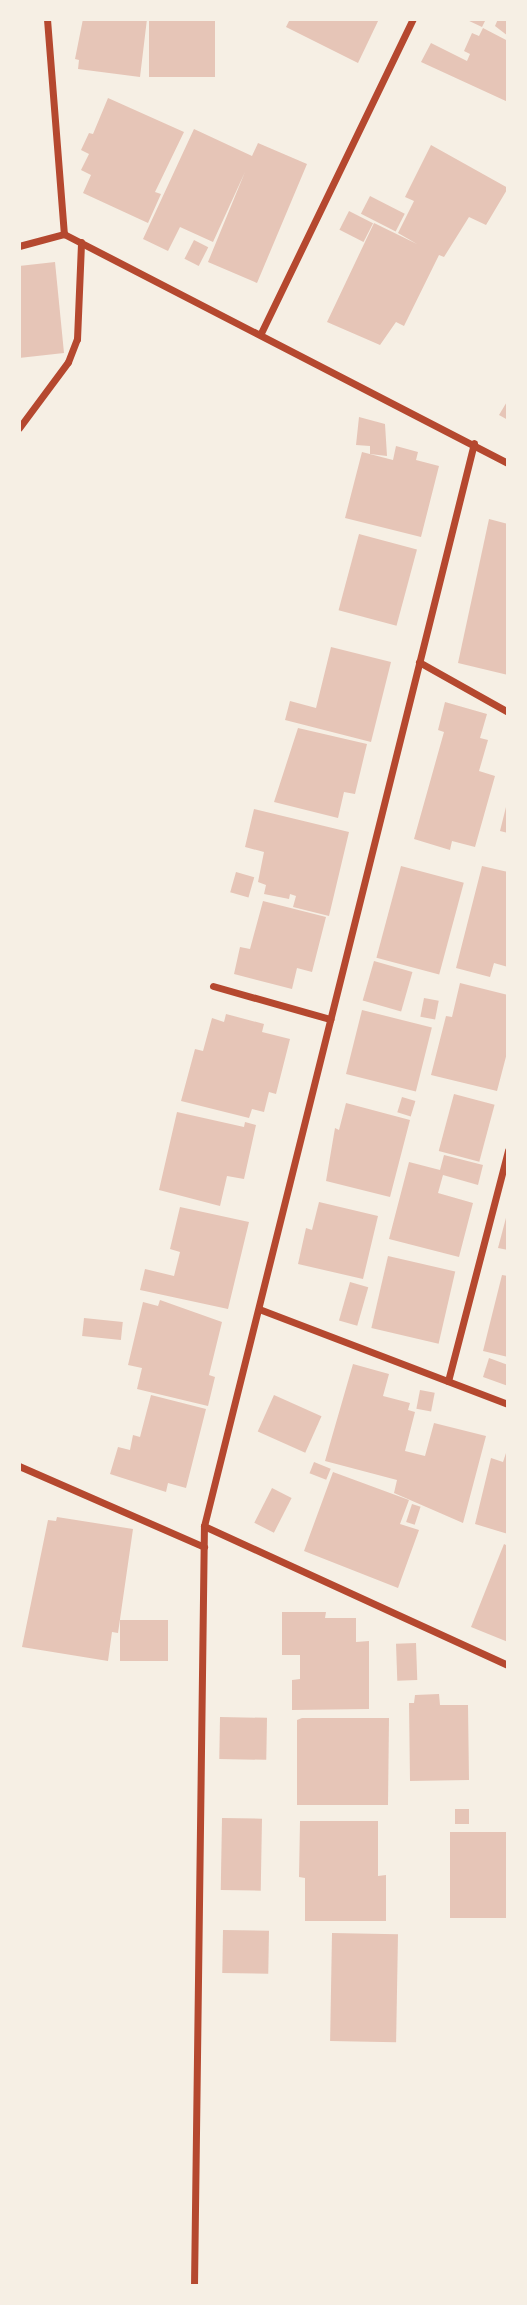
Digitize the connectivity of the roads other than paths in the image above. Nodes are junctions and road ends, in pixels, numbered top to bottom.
1 (47, 19) edge
2 (413, 19) edge
3 (64, 233) junction
4 (81, 242) junction
5 (19, 246) edge
6 (261, 333) junction
7 (19, 428) edge
8 (474, 443) junction
9 (508, 463) edge
10 (419, 662) junction
11 (508, 712) edge
12 (213, 986) dead end
13 (330, 1019) junction
14 (508, 1150) edge
15 (259, 1309) junction
16 (448, 1381) junction
17 (508, 1404) edge
18 (19, 1466) edge
19 (204, 1526) junction
20 (204, 1547) junction
21 (508, 1665) edge
22 (194, 2286) edge

1 - 3 street
2 - 6 street
3 - 4 street
3 - 5 street
4 - 6 street
4 - 7 street
6 - 8 street
8 - 9 street
8 - 10 street
10 - 11 street
10 - 13 street
12 - 13 street
13 - 15 street
14 - 16 street
15 - 16 street
15 - 19 street
16 - 17 street
18 - 20 street
19 - 20 street
19 - 21 street
20 - 22 street

